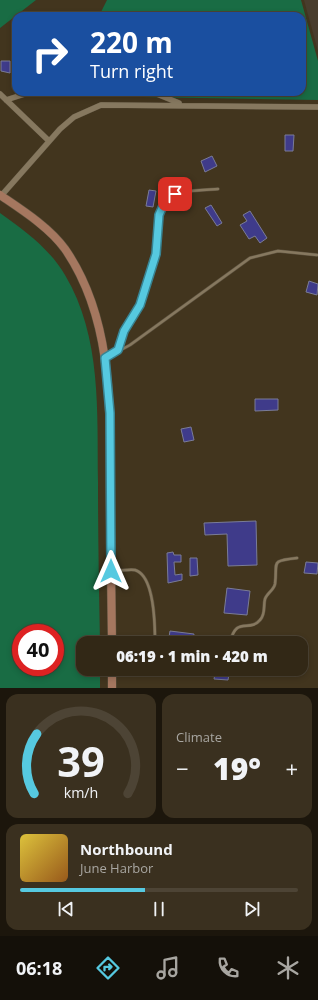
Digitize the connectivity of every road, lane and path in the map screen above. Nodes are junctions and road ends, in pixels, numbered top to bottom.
1 (0, 94) edge
2 (18, 96) edge
3 (161, 96) edge
4 (6, 100) junction
5 (182, 105) junction
6 (318, 107) edge
7 (48, 141) junction
8 (218, 189) dead end
9 (0, 196) edge
10 (317, 255) edge
11 (118, 350) junction
12 (105, 358) junction
13 (297, 558) dead end
14 (111, 571) junction
15 (112, 636) edge
16 (155, 636) edge
17 (232, 636) edge
18 (112, 676) edge
19 (112, 688) edge

1 - 4 street
2 - 4 street
3 - 5 street
4 - 7 street
5 - 6 street
5 - 7 street
7 - 9 street
8 - 11 lane
9 - 12 street
10 - 11 lane
11 - 12 lane
12 - 14 street
13 - 17 lane
14 - 15 street
14 - 16 lane
18 - 19 street

